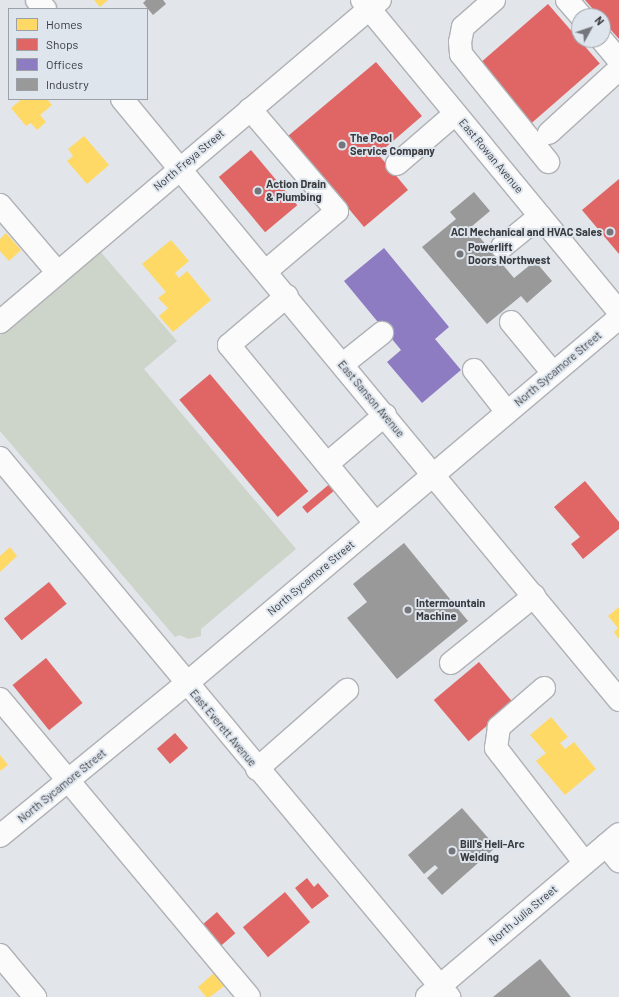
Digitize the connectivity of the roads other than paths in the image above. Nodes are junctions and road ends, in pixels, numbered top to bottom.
1 (37, 0) edge
2 (494, 0) edge
3 (567, 0) edge
4 (370, 3) edge
5 (44, 8) edge
6 (574, 8) edge
7 (609, 48) edge
8 (619, 60) edge
9 (619, 69) edge
10 (123, 100) edge
11 (250, 109) junction
12 (455, 114) junction
13 (549, 132) dead end
14 (548, 162) dead end
15 (397, 164) dead end
16 (180, 167) junction
17 (0, 205) edge
18 (540, 216) junction
19 (502, 247) dead end
20 (266, 271) junction
21 (58, 272) junction
22 (287, 296) junction
23 (619, 312) edge
24 (619, 318) edge
25 (0, 322) edge
26 (511, 322) dead end
27 (382, 333) dead end
28 (343, 364) junction
29 (474, 370) dead end
30 (553, 373) junction
31 (507, 412) junction
32 (385, 415) junction
33 (0, 458) edge
34 (327, 464) junction
35 (434, 474) junction
36 (375, 523) junction
37 (534, 596) junction
38 (451, 663) dead end
39 (186, 684) junction
40 (544, 688) dead end
41 (347, 690) dead end
42 (0, 699) edge
43 (619, 700) edge
44 (257, 769) junction
45 (68, 780) junction
46 (0, 836) edge
47 (615, 847) edge
48 (585, 863) junction
49 (0, 955) edge
50 (439, 993) edge
51 (35, 997) edge
52 (249, 997) edge

1 - 5 street
2 - 14 street
3 - 6 street
4 - 11 street, North Freya Street
4 - 12 street, East Rowan Avenue
7 - 8 street
9 - 13 street
10 - 16 street, East Sanson Avenue
11 - 16 street, North Freya Street
11 - 20 street
12 - 15 street
12 - 18 street, East Rowan Avenue
16 - 20 street, East Sanson Avenue
16 - 21 street, North Freya Street
17 - 21 street
18 - 19 street
18 - 23 street, East Rowan Avenue
20 - 22 street, East Sanson Avenue
21 - 25 street, North Freya Street
22 - 28 street, East Sanson Avenue
22 - 34 street
24 - 30 street, North Sycamore Street
26 - 30 street
27 - 28 street
28 - 32 street, East Sanson Avenue
29 - 31 street
30 - 31 street, North Sycamore Street
31 - 35 street, North Sycamore Street
32 - 34 street
32 - 35 street, East Sanson Avenue
33 - 39 street, East Everett Avenue
34 - 36 street
35 - 36 street, North Sycamore Street
35 - 37 street, East Sanson Avenue
36 - 39 street, North Sycamore Street
37 - 38 street
37 - 43 street, East Sanson Avenue
39 - 44 street, East Everett Avenue
39 - 45 street, North Sycamore Street
40 - 48 street
41 - 44 street
42 - 45 street
44 - 50 street, East Everett Avenue
45 - 46 street, North Sycamore Street
45 - 52 street
47 - 48 street, North Julia Street
48 - 50 street, North Julia Street
49 - 51 street

